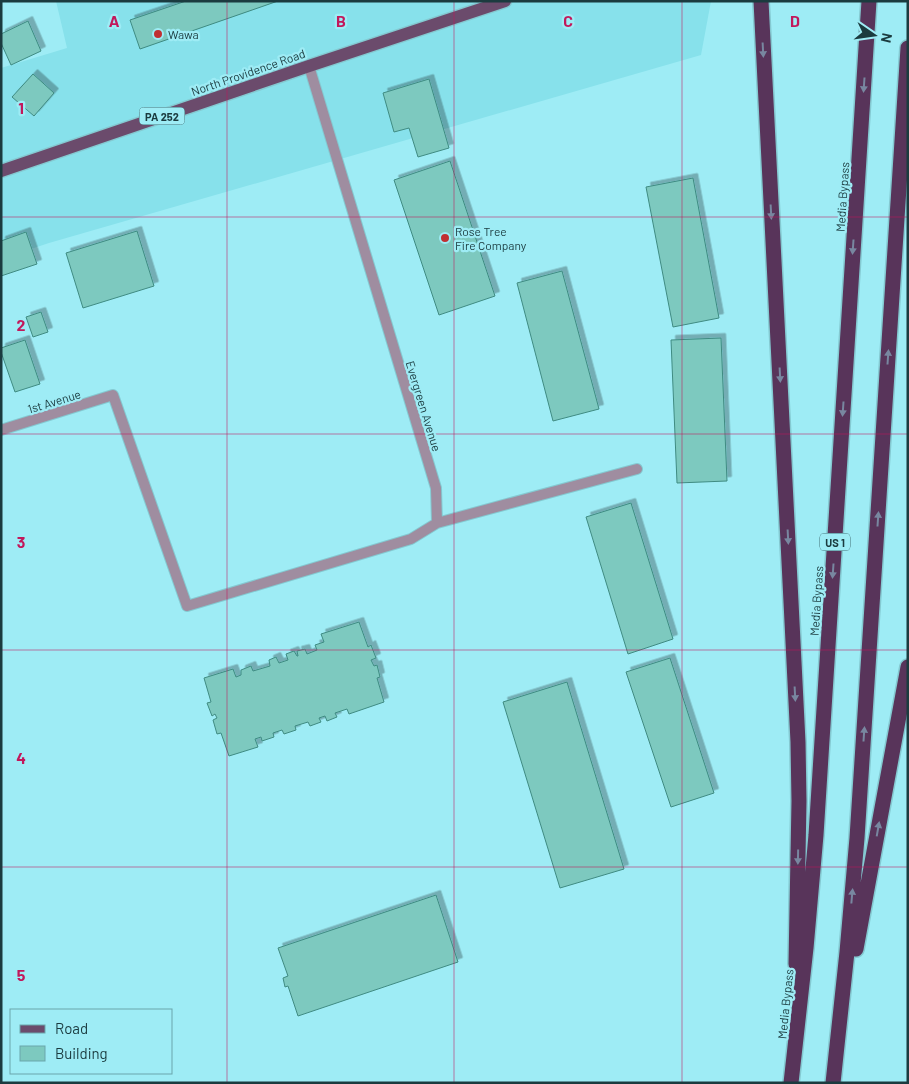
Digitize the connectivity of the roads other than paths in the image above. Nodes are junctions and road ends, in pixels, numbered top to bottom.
1 (505, 1) edge
2 (751, 1) edge
3 (761, 1) edge
4 (869, 1) edge
5 (762, 30) junction
6 (908, 48) edge
7 (309, 66) junction
8 (1, 171) edge
9 (1, 430) edge
10 (637, 469) dead end
11 (437, 523) junction
12 (908, 667) edge
13 (794, 1061) junction
14 (835, 1066) junction
15 (791, 1083) edge
16 (832, 1083) edge

1 - 7 main road, North Providence Road / PA 252
2 - 5 highway
3 - 5 highway
4 -> 13 highway, Media Bypass / US 1
5 -> 13 highway
14 -> 6 highway
7 - 8 main road, North Providence Road / PA 252
7 - 11 street, Evergreen Avenue
9 - 11 street, 1st Avenue
10 - 11 street
14 -> 12 highway
13 - 15 highway, Media Bypass / US 1
14 - 16 highway

